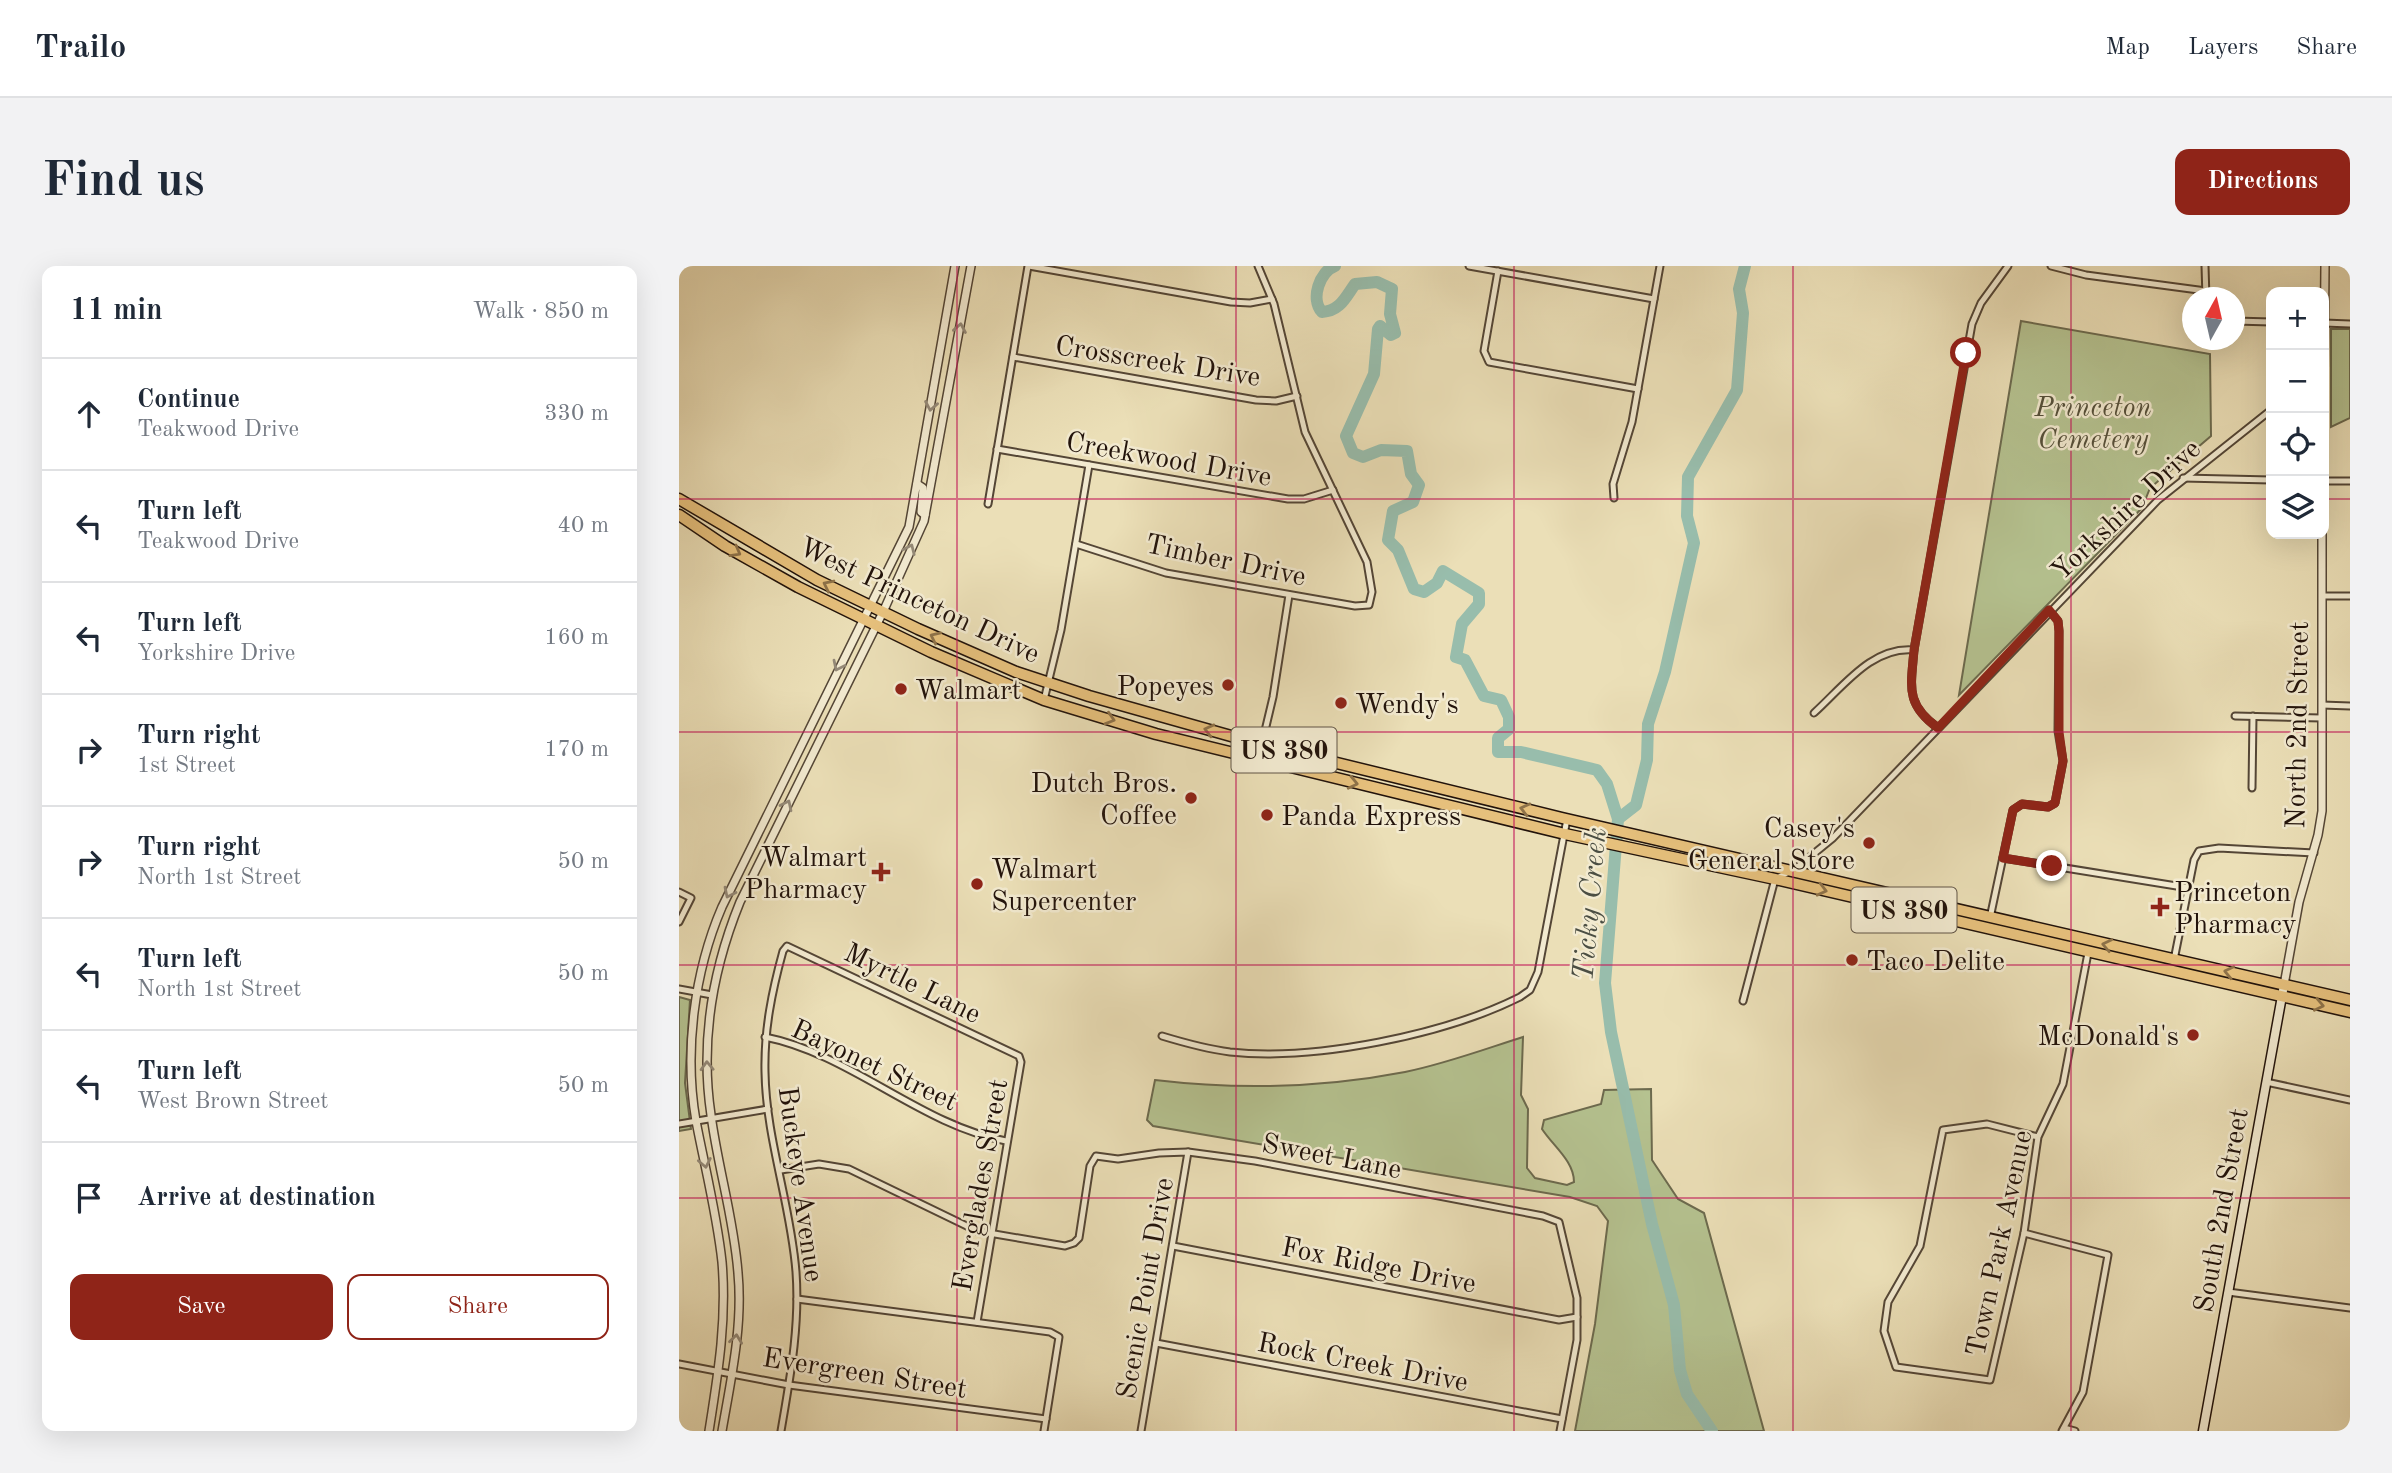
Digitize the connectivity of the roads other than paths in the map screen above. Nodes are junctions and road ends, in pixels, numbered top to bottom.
1 (955, 266) edge
2 (971, 266) edge
3 (1029, 266) edge
4 (1258, 266) edge
5 (1469, 266) edge
6 (1660, 266) edge
7 (2008, 266) edge
8 (2051, 266) edge
9 (2206, 266) edge
10 (2325, 266) edge
11 (1497, 271) junction
12 (2206, 287) edge
13 (2325, 287) edge
14 (2182, 290) edge
15 (1272, 299) junction
16 (1654, 299) junction
17 (2245, 321) edge
18 (2266, 321) edge
19 (2329, 323) edge
20 (2350, 324) edge
21 (1013, 357) junction
22 (1638, 389) junction
23 (1297, 396) junction
24 (2267, 413) edge
25 (997, 449) junction
26 (1089, 465) junction
27 (2183, 478) junction
28 (2266, 480) edge
29 (2329, 481) edge
30 (2350, 481) edge
31 (917, 484) junction
32 (1333, 491) junction
33 (1614, 498) dead end
34 (679, 499) edge
35 (988, 504) dead end
36 (679, 515) edge
37 (925, 515) junction
38 (2322, 539) edge
39 (1076, 544) junction
40 (1289, 595) junction
41 (2322, 596) junction
42 (2350, 596) edge
43 (869, 605) junction
44 (2049, 610) junction
45 (883, 612) junction
46 (862, 618) junction
47 (876, 625) junction
48 (1914, 650) junction
49 (1049, 683) junction
50 (1044, 700) junction
51 (2322, 705) junction
52 (2350, 706) edge
53 (1814, 713) dead end
54 (2235, 716) dead end
55 (2253, 716) junction
56 (2322, 718) junction
57 (1938, 728) junction
58 (1263, 745) junction
59 (1258, 760) junction
60 (789, 768) junction
61 (802, 775) junction
62 (2252, 788) dead end
63 (1567, 819) junction
64 (1565, 834) junction
65 (2313, 853) junction
66 (748, 855) junction
67 (2003, 858) junction
68 (759, 861) junction
69 (1795, 869) junction
70 (1775, 879) junction
71 (2189, 888) junction
72 (679, 892) edge
73 (1990, 918) junction
74 (679, 922) edge
75 (1984, 929) junction
76 (787, 946) joint
77 (2088, 953) junction
78 (2174, 960) junction
79 (2284, 985) junction
80 (679, 989) edge
81 (698, 993) junction
82 (712, 995) junction
83 (2281, 997) junction
84 (2350, 1000) edge
85 (1743, 1001) dead end
86 (2350, 1012) edge
87 (1162, 1036) dead end
88 (765, 1037) junction
89 (1019, 1056) joint
90 (2266, 1082) junction
91 (2350, 1100) edge
92 (768, 1109) junction
93 (711, 1118) junction
94 (696, 1121) junction
95 (679, 1124) edge
96 (2038, 1137) junction
97 (1006, 1141) junction
98 (1188, 1152) junction
99 (781, 1170) junction
100 (2024, 1233) junction
101 (990, 1235) junction
102 (1173, 1246) junction
103 (2228, 1292) junction
104 (797, 1299) junction
105 (2350, 1308) edge
106 (1577, 1317) junction
107 (977, 1322) junction
108 (1156, 1343) junction
109 (679, 1364) edge
110 (719, 1371) junction
111 (732, 1372) junction
112 (789, 1385) junction
113 (1046, 1419) junction
114 (1562, 1419) junction
115 (2063, 1429) edge
116 (709, 1431) edge
117 (722, 1431) edge
118 (781, 1431) edge
119 (1044, 1431) edge
120 (1141, 1431) edge
121 (1560, 1431) edge
122 (2075, 1431) edge
123 (2203, 1431) edge

1 -> 31 street
37 -> 2 street
3 - 15 street
3 - 21 street
4 - 15 street
5 - 11 street
6 - 16 street
7 - 48 street
8 - 14 street
9 - 12 street
10 - 13 street
11 - 16 street
11 - 22 street
15 - 23 street
16 - 22 street
17 - 18 street
19 - 20 street
21 - 23 street, Crosscreek Drive
21 - 25 street
22 - 33 street
23 - 32 street
24 - 27 street, Yorkshire Drive
25 - 26 street, Creekwood Drive
25 - 35 street
26 - 32 street, Creekwood Drive
26 - 39 street
27 - 28 street
27 - 44 street, Yorkshire Drive
29 - 30 street
31 - 37 street
31 - 43 street
32 - 40 street, Timber Drive
43 -> 34 highway, West Princeton Drive / US 380
36 -> 46 highway, West Princeton Drive / US 380
45 -> 37 street
38 - 41 street, North 2nd Street
39 - 40 street, Timber Drive
39 - 49 street
40 - 58 street
41 - 42 street
41 - 51 street, North 2nd Street
43 - 45 highway, West Princeton Drive / US 380
43 - 46 street
44 - 57 street, Yorkshire Drive
44 - 67 street
45 - 47 street
49 -> 45 highway, West Princeton Drive / US 380
46 - 47 highway, West Princeton Drive / US 380
46 -> 60 street
47 - 50 highway, West Princeton Drive / US 380
47 - 61 street
48 - 53 street
48 - 57 street
49 - 50 street
58 -> 49 highway, West Princeton Drive / US 380
50 -> 59 highway, West Princeton Drive / US 380
51 - 52 street
51 - 56 street, North 2nd Street
54 - 55 street
55 - 56 street
55 - 62 street
56 - 65 street, North 2nd Street
57 - 69 street, Yorkshire Drive
58 - 59 street
63 -> 58 highway, West Princeton Drive / US 380
59 -> 64 highway, West Princeton Drive / US 380
60 - 61 street
60 - 66 street
68 -> 61 street
63 - 64 street
63 - 69 highway, West Princeton Drive / US 380
64 - 70 highway, West Princeton Drive / US 380
64 - 87 street
65 - 71 street
65 - 79 street, North 2nd Street
66 - 68 street
66 -> 81 street
67 - 71 street
67 - 73 street
68 - 82 street
69 - 70 street, Yorkshire Drive
69 - 73 highway, West Princeton Drive / US 380
70 -> 75 highway, West Princeton Drive / US 380
70 - 85 street
71 - 78 street
72 - 74 street
73 - 75 street
78 -> 73 highway, West Princeton Drive / US 380
75 - 77 highway, West Princeton Drive / US 380
76 - 88 street, Buckeye Avenue
76 - 89 street, Myrtle Lane
77 - 83 highway, West Princeton Drive / US 380
77 - 96 street, Town Park Avenue
79 -> 78 highway, US 380
79 - 83 main road, North 2nd Street
79 - 84 highway, US 380
80 - 81 street
81 - 82 street
81 - 94 street
93 -> 82 street
83 -> 86 highway, US 380
83 - 90 main road, South 2nd Street
88 - 92 street, Buckeye Avenue
88 - 97 street, Bayonet Street
89 - 97 street, Everglades Street
90 - 91 street
90 - 103 main road, South 2nd Street
92 - 93 street
92 - 99 street, Buckeye Avenue
93 - 94 street
111 -> 93 street
94 - 95 street
94 -> 110 street
96 - 100 street, Town Park Avenue
96 - 100 street, Town Park Avenue
97 - 101 street, Everglades Street
98 - 101 street, Sweet Lane
98 - 102 street, Scenic Point Drive
98 - 106 street, Sweet Lane
99 - 101 street
99 - 104 street, Buckeye Avenue
100 - 115 street
101 - 107 street, Everglades Street
102 - 106 street, Fox Ridge Drive
102 - 108 street, Scenic Point Drive
103 - 105 street
103 - 123 main road, South 2nd Street
104 - 107 street
104 - 112 street, Buckeye Avenue
106 - 114 street
107 - 113 street
108 - 114 street, Rock Creek Drive
108 - 120 street, Scenic Point Drive
109 - 110 street, Evergreen Street
110 - 111 street, Evergreen Street
110 - 116 street
111 - 112 street, Evergreen Street
111 - 117 street
112 - 113 street, Evergreen Street
112 - 118 street, Buckeye Avenue
113 - 119 street
114 - 121 street
115 - 122 street

